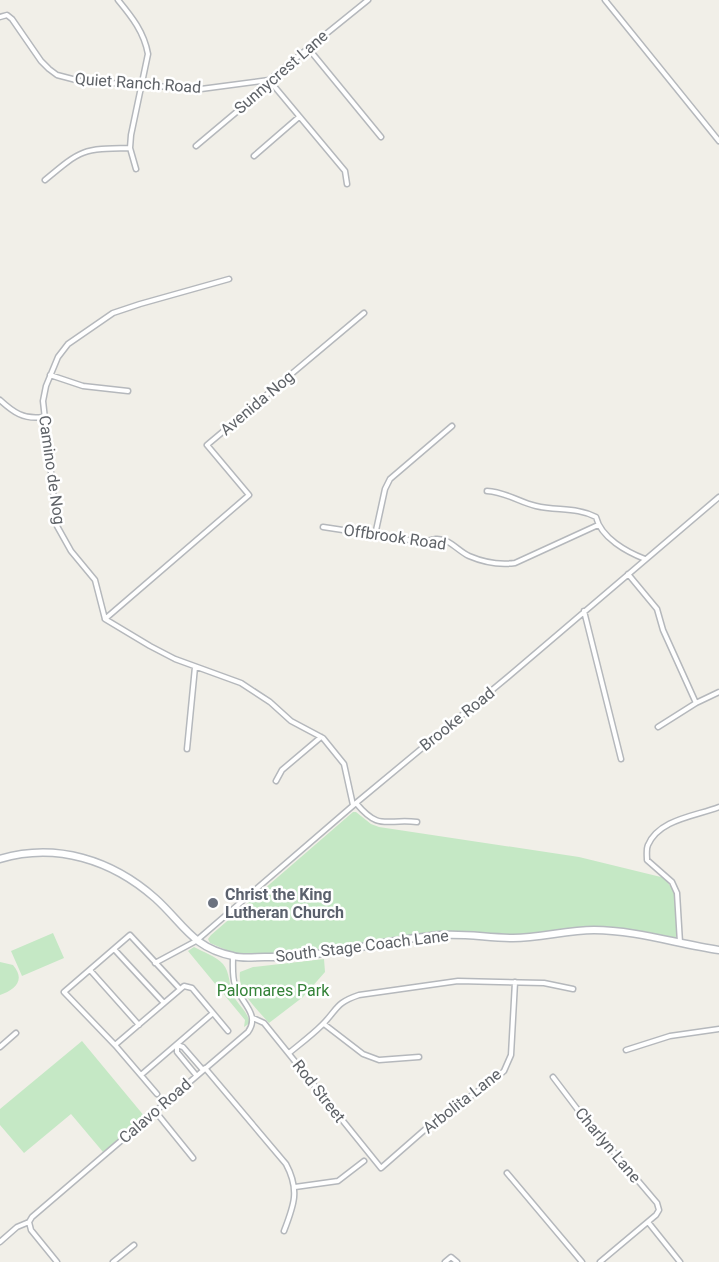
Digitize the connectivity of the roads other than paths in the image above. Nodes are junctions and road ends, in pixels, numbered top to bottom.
1 (118, 0) edge
2 (368, 0) edge
3 (605, 0) edge
4 (0, 17) edge
5 (308, 48) junction
6 (269, 80) junction
7 (143, 84) junction
8 (299, 117) junction
9 (381, 136) dead end
10 (719, 141) edge
11 (196, 146) dead end
12 (130, 148) junction
13 (254, 156) dead end
14 (136, 169) dead end
15 (45, 180) dead end
16 (347, 183) dead end
17 (229, 279) dead end
18 (364, 313) dead end
19 (50, 375) junction
20 (128, 391) dead end
21 (0, 400) edge
22 (43, 417) junction
23 (452, 426) dead end
24 (487, 491) dead end
25 (719, 497) edge
26 (597, 525) junction
27 (323, 527) dead end
28 (375, 535) junction
29 (646, 559) junction
30 (628, 574) junction
31 (584, 611) junction
32 (105, 619) junction
33 (195, 667) junction
34 (719, 693) edge
35 (696, 703) junction
36 (658, 727) dead end
37 (321, 737) junction
38 (187, 749) dead end
39 (621, 759) dead end
40 (276, 781) dead end
41 (355, 804) junction
42 (719, 807) edge
43 (417, 822) dead end
44 (0, 858) edge
45 (196, 941) junction
46 (680, 944) junction
47 (114, 949) junction
48 (719, 950) edge
49 (233, 956) junction
50 (155, 963) junction
51 (90, 970) junction
52 (515, 982) junction
53 (180, 989) junction
54 (573, 989) dead end
55 (164, 1003) junction
56 (213, 1013) junction
57 (253, 1018) junction
58 (324, 1023) junction
59 (139, 1024) junction
60 (719, 1029) edge
61 (228, 1031) dead end
62 (16, 1033) dead end
63 (115, 1045) junction
64 (177, 1045) junction
65 (0, 1047) edge
66 (626, 1050) dead end
67 (289, 1053) junction
68 (419, 1057) dead end
69 (204, 1069) junction
70 (141, 1075) junction
71 (196, 1075) junction
72 (553, 1077) dead end
73 (157, 1094) dead end
74 (155, 1111) junction
75 (193, 1158) dead end
76 (364, 1161) dead end
77 (381, 1168) joint
78 (507, 1173) dead end
79 (295, 1187) junction
80 (30, 1222) junction
81 (648, 1222) junction
82 (284, 1231) dead end
83 (0, 1242) edge
84 (134, 1245) dead end
85 (57, 1262) edge
86 (113, 1262) edge
87 (445, 1262) edge
88 (456, 1262) edge
89 (582, 1262) edge
90 (600, 1262) edge
91 (680, 1262) edge

1 - 7 street
2 - 5 street, Sunnycrest Lane
3 - 10 street
4 - 7 street, Quiet Ranch Road
5 - 6 street, Sunnycrest Lane
5 - 9 street
6 - 7 street, Quiet Ranch Road
6 - 8 street
6 - 11 street, Sunnycrest Lane
7 - 12 street
8 - 13 street
8 - 16 street
12 - 14 street
12 - 15 street
17 - 19 street, Camino de Nog
18 - 32 street, Avenida Nog
19 - 20 street
19 - 22 street, Camino de Nog
21 - 22 street
22 - 32 street, Camino de Nog
23 - 28 street
24 - 26 street
25 - 29 street, Brooke Road
26 - 28 street, Offbrook Road
26 - 29 street
27 - 28 street, Offbrook Road
29 - 30 street, Brooke Road
30 - 31 street, Brooke Road
30 - 35 street
31 - 39 street
31 - 41 street, Brooke Road
32 - 33 street
33 - 37 street
33 - 38 street
34 - 35 street
35 - 36 street
37 - 40 street
37 - 41 street
41 - 43 street
41 - 45 street, Brooke Road
42 - 46 street
44 - 45 main road, South Stage Coach Lane
45 - 49 main road, South Stage Coach Lane
45 - 50 street, Brooke Road
46 - 48 main road, South Stage Coach Lane
46 - 49 main road, South Stage Coach Lane
47 - 50 street
47 - 51 street
47 - 55 street
49 - 57 street
50 - 53 street
51 - 59 street
51 - 63 street
52 - 54 street
52 - 58 street
52 - 77 street, Arbolita Lane
53 - 55 street
53 - 56 street
55 - 59 street
56 - 61 street
56 - 64 street
57 - 67 street, Rod Street
57 - 69 street, Calavo Road
58 - 67 street
58 - 68 street
59 - 63 street
60 - 66 street
62 - 65 street
63 - 70 street
64 - 69 street
64 - 70 street
64 - 71 street
67 - 77 street, Rod Street
69 - 71 street, Calavo Road
69 - 79 street
70 - 73 street
71 - 74 street, Calavo Road
72 - 81 street, Charlyn Lane
74 - 75 street
74 - 80 street, Calavo Road
76 - 79 street
78 - 89 street
79 - 82 street
80 - 83 street, Calavo Road
80 - 85 street
81 - 90 street
81 - 91 street
84 - 86 street
87 - 88 street

